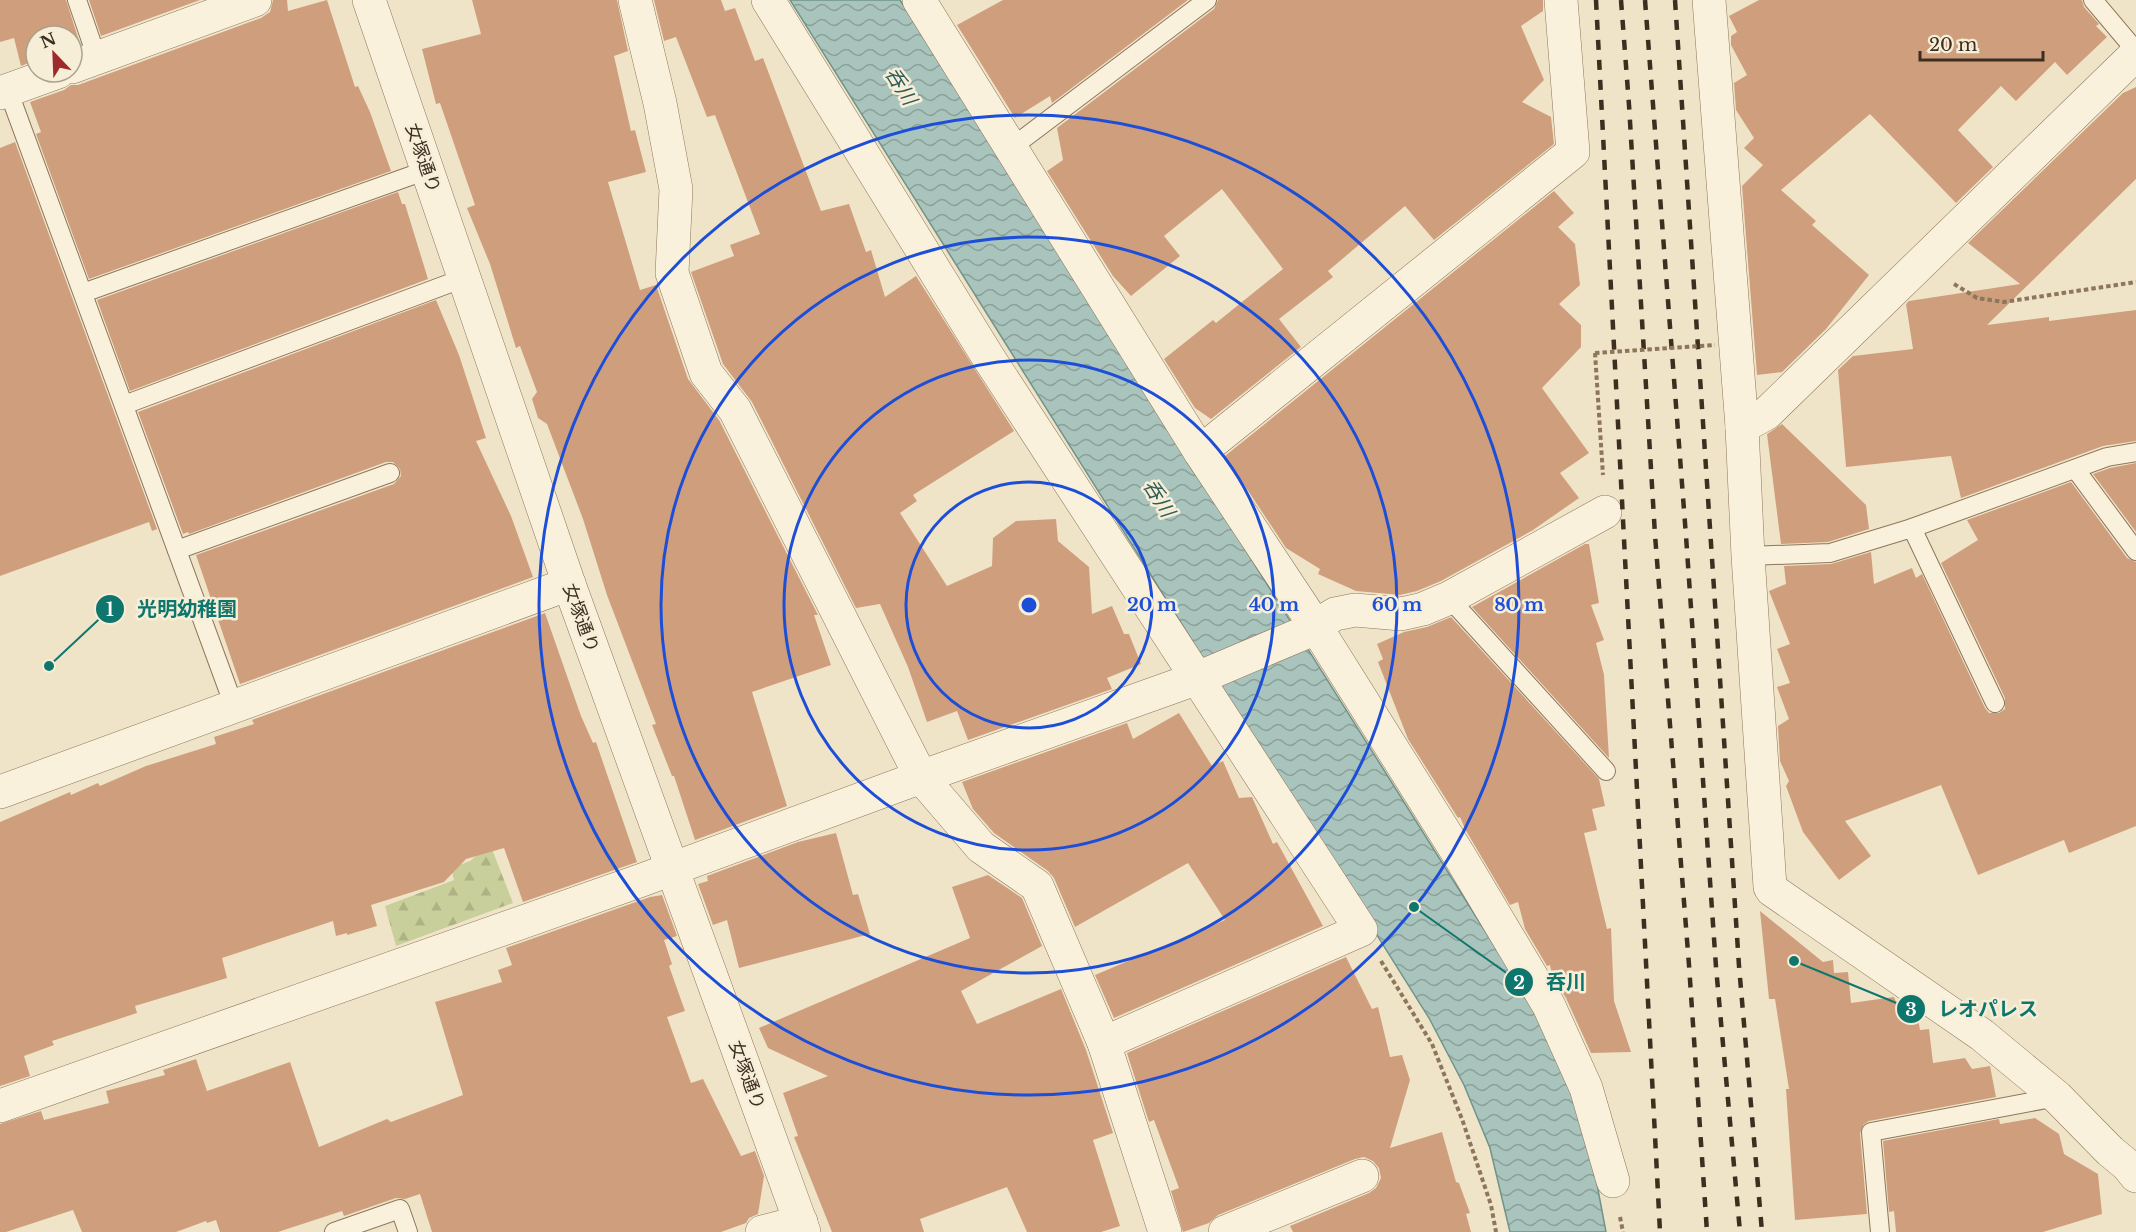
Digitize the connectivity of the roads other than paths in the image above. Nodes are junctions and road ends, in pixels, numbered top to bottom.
1 (77, 0) edge
2 (255, 0) edge
3 (369, 0) edge
4 (635, 0) edge
5 (768, 0) edge
6 (919, 0) edge
7 (1206, 0) edge
8 (1561, 0) edge
9 (1709, 0) edge
10 (2093, 0) edge
11 (2136, 52) edge
12 (85, 62) edge
13 (24, 84) edge
14 (4, 91) edge
15 (1011, 148) junction
16 (427, 170) junction
17 (464, 278) junction
18 (83, 293) junction
19 (124, 405) junction
20 (1742, 427) junction
21 (1200, 452) junction
22 (2136, 452) edge
23 (2076, 470) junction
24 (390, 473) dead end
25 (1605, 512) dead end
26 (1912, 528) junction
27 (177, 550) junction
28 (2136, 551) edge
29 (1748, 556) junction
30 (569, 584) junction
31 (1449, 598) junction
32 (1310, 630) junction
33 (1203, 676) junction
34 (1995, 703) dead end
35 (234, 706) junction
36 (1606, 771) dead end
37 (921, 777) junction
38 (0, 792) edge
39 (671, 869) junction
40 (1104, 1043) junction
41 (2057, 1098) junction
42 (0, 1106) edge
43 (2133, 1168) edge
44 (1362, 1176) dead end
45 (1613, 1181) dead end
46 (802, 1227) edge
47 (334, 1232) edge
48 (408, 1232) edge
49 (762, 1232) edge
50 (1165, 1232) edge
51 (1226, 1232) edge
52 (1880, 1232) edge

1 - 12 lane
2 - 12 street
3 - 16 street, 女塚通り
4 - 37 street
5 - 33 street
6 - 15 street
7 - 15 lane
8 - 21 street
9 - 20 street
10 - 11 lane
11 - 20 street
13 - 14 street
14 - 18 lane
15 - 21 street
16 - 17 street, 女塚通り
16 - 18 lane
17 - 19 lane
17 - 30 street, 女塚通り
18 - 19 lane
19 - 27 lane
20 - 29 street
21 - 32 street
22 - 23 lane
23 - 26 lane
23 - 28 lane
24 - 27 lane
25 - 31 street
26 - 29 lane
26 - 34 lane
27 - 35 lane
29 - 41 street
30 - 35 street
30 - 39 street, 女塚通り
31 - 32 street
31 - 36 lane
32 - 33 street
32 - 45 street
33 - 37 street
33 - 40 street
35 - 38 street
37 - 39 street
37 - 40 street
39 - 42 street
39 - 46 street, 女塚通り
40 - 50 street
41 - 43 street
41 - 52 lane
44 - 51 street
46 - 49 street
47 - 48 lane

